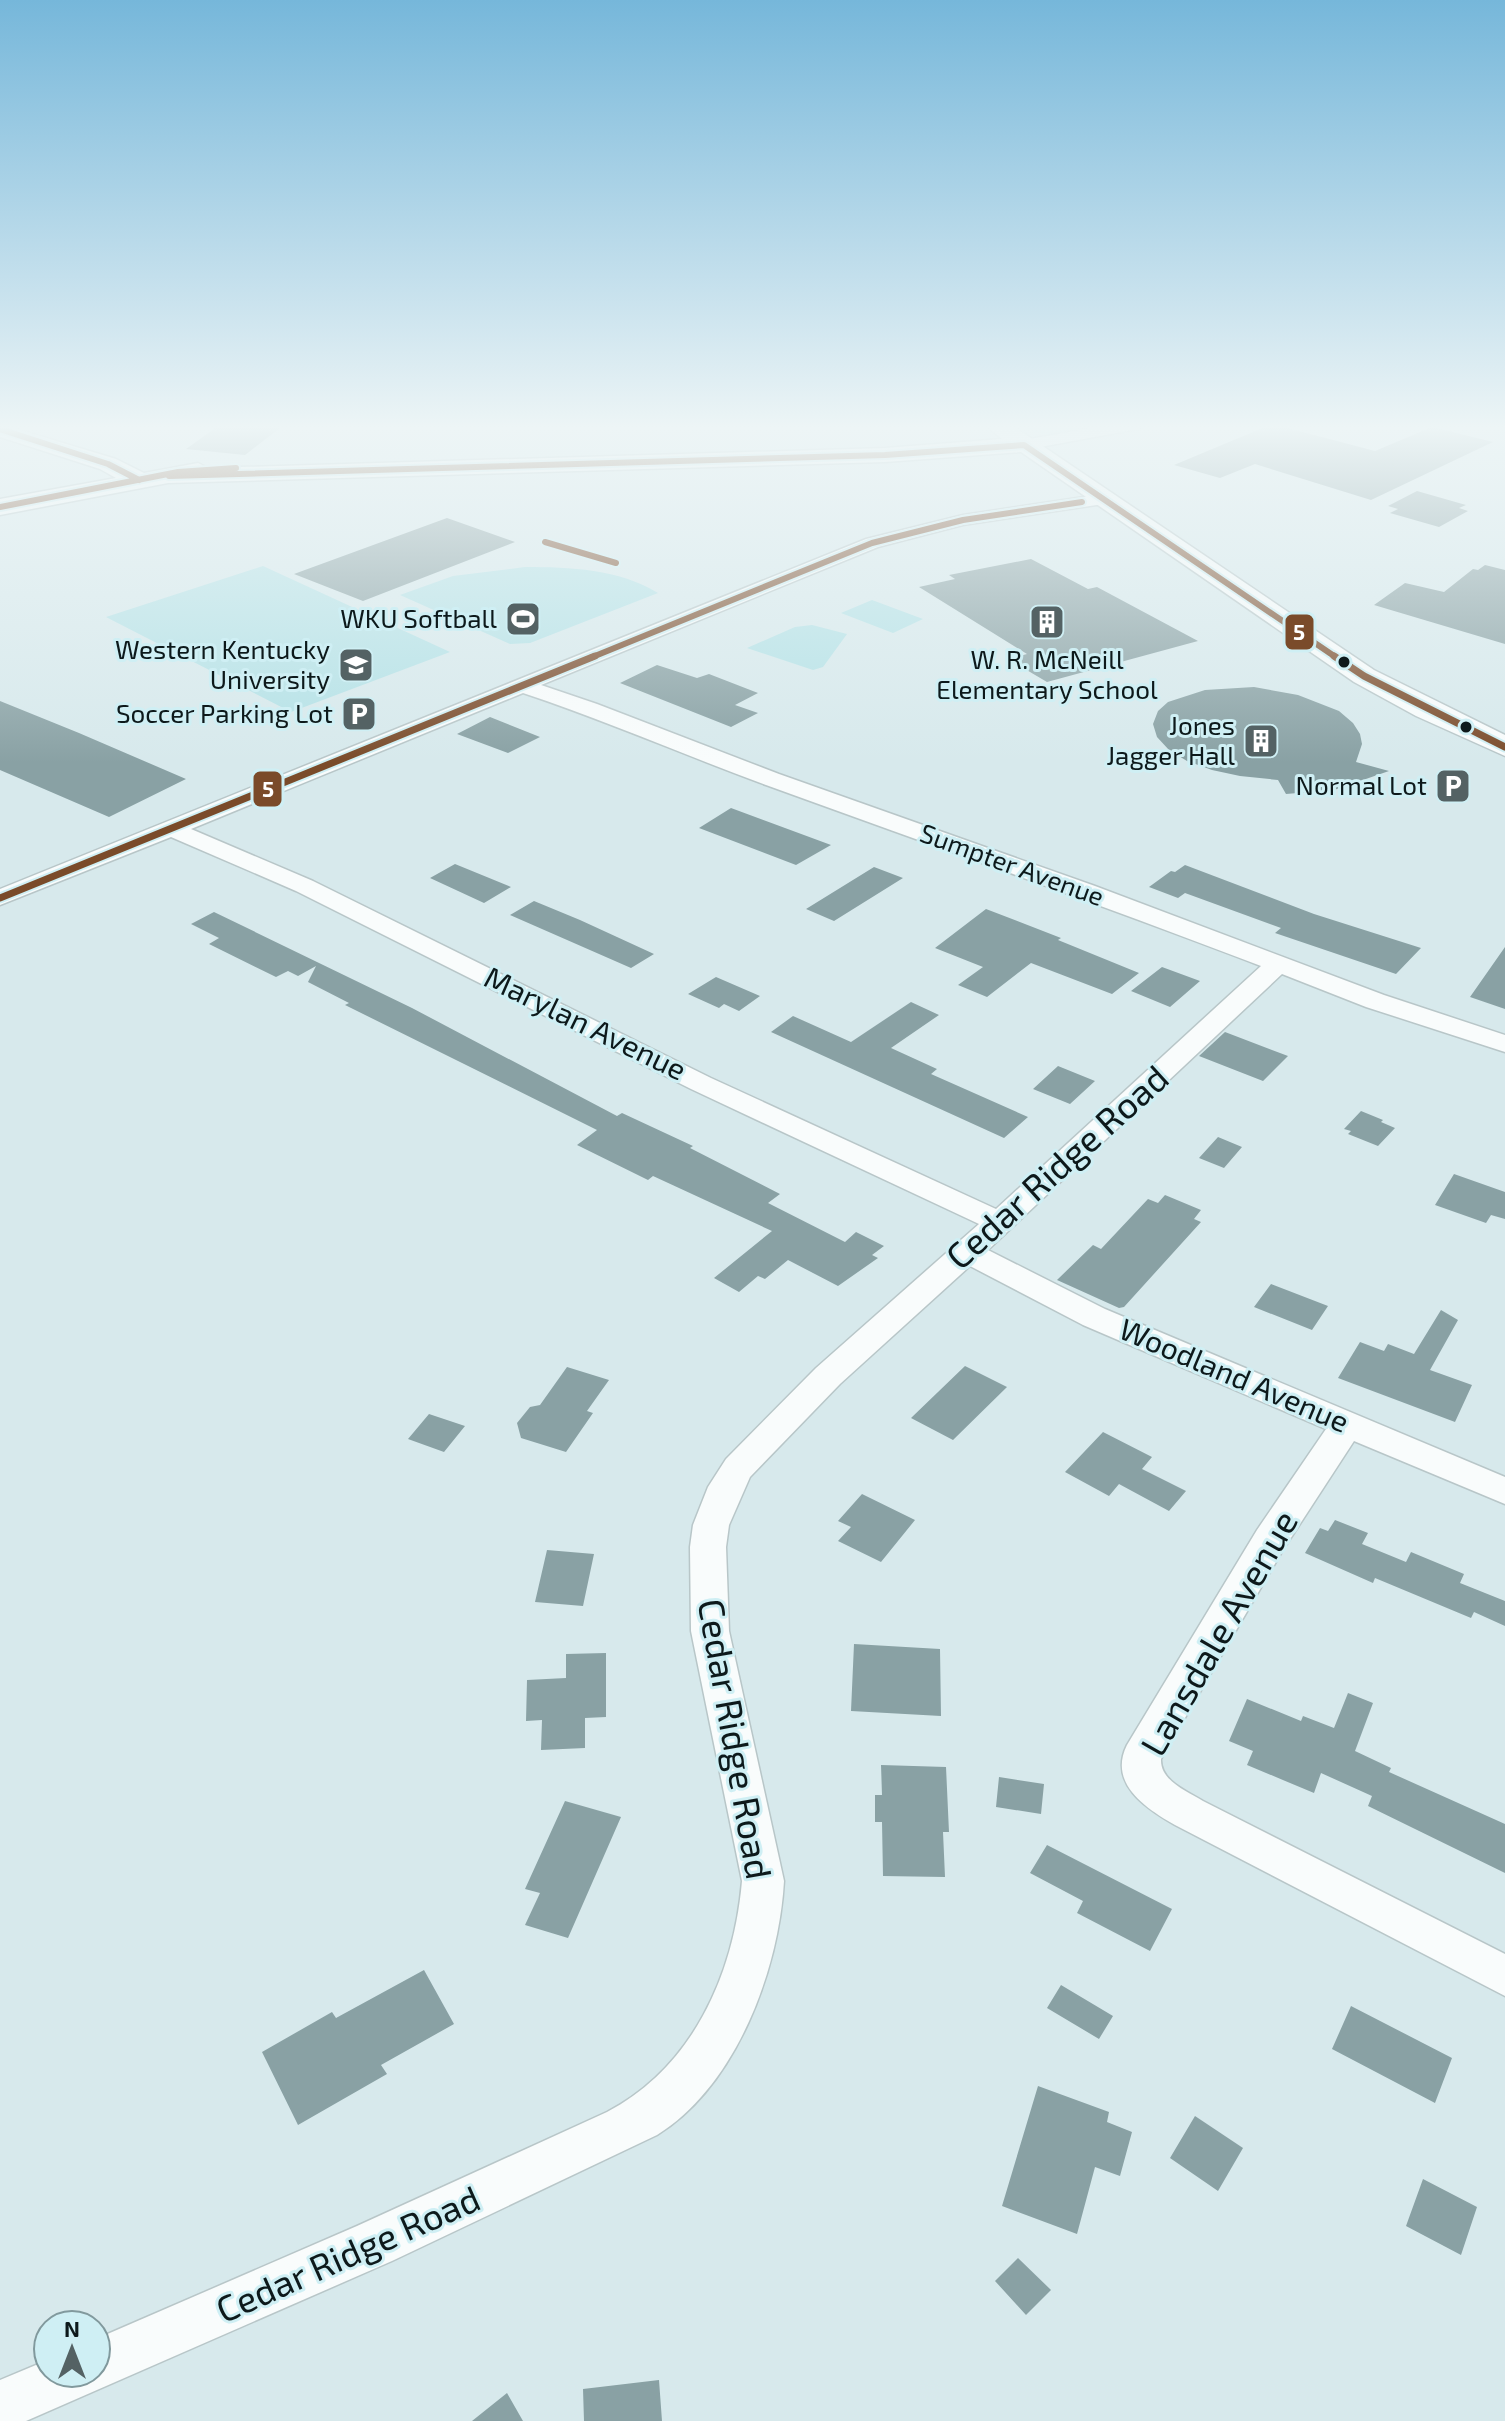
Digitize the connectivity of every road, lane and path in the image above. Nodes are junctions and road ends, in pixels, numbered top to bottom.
1 (896, 537) edge
2 (1160, 537) edge
3 (520, 685) junction
4 (1505, 747) edge
5 (169, 828) junction
6 (0, 875) edge
7 (23, 889) junction
8 (0, 898) edge
9 (1278, 964) junction
10 (1505, 1044) edge
11 (1000, 1222) junction
12 (967, 1252) junction
13 (1347, 1424) junction
14 (1505, 1491) edge
15 (1505, 1976) edge
16 (112, 2358) edge
17 (40, 2389) edge
18 (0, 2406) edge

1 - 3 street
2 - 4 main road
3 - 5 street
3 - 9 street, Sumpter Avenue
5 - 7 street
5 - 11 street, Marylan Avenue
6 - 7 street
7 - 8 street
9 - 10 street, Sumpter Avenue
9 - 11 street, Cedar Ridge Road
11 - 12 street, Cedar Ridge Road
12 - 13 street, Woodland Avenue
12 - 16 street, Cedar Ridge Road
13 - 14 street, Woodland Avenue
13 - 15 street, Lansdale Avenue
17 - 18 street

